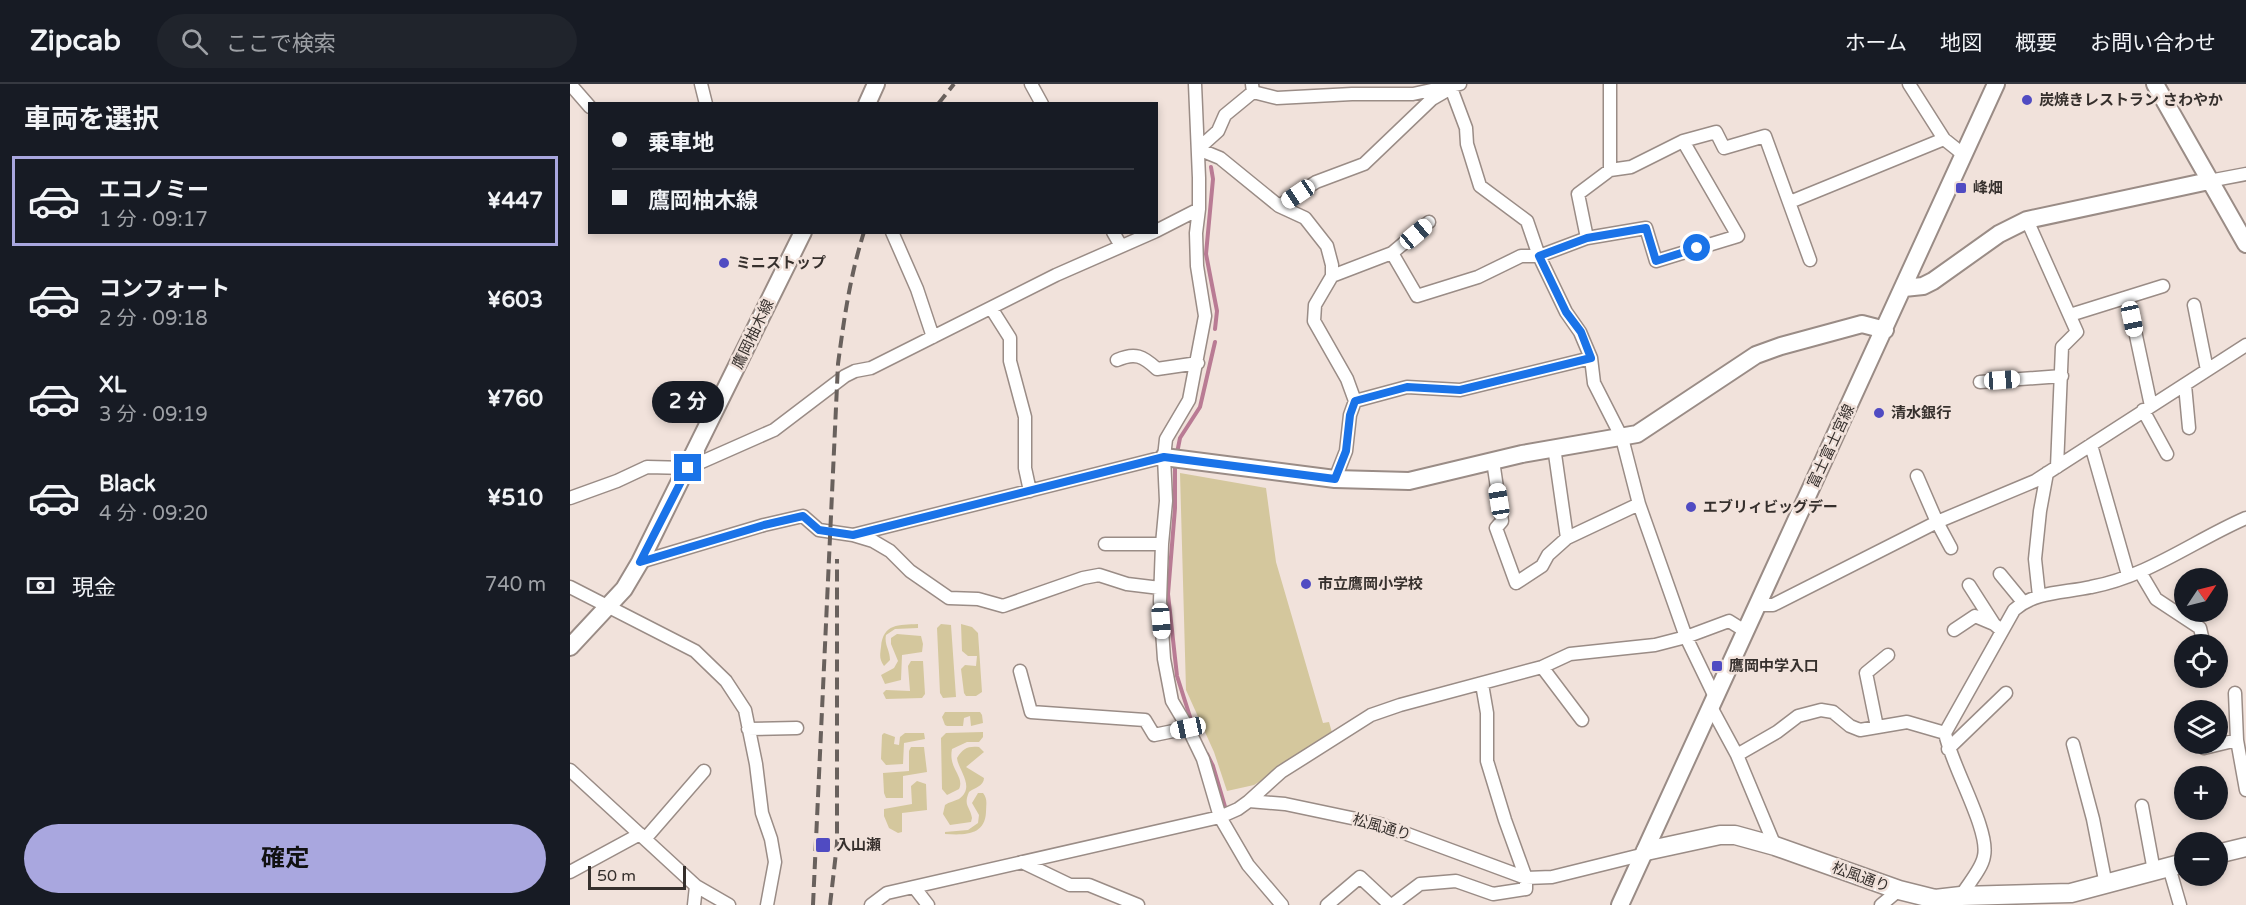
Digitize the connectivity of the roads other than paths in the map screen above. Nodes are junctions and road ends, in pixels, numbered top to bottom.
1 (570, 84) edge
2 (701, 84) edge
3 (876, 84) edge
4 (1031, 84) edge
5 (1195, 84) edge
6 (1610, 84) edge
7 (1909, 84) edge
8 (1996, 84) edge
9 (2155, 84) edge
10 (1456, 86) edge
11 (1252, 88) edge
12 (706, 102) edge
13 (868, 102) edge
14 (1041, 102) edge
15 (588, 106) edge
16 (1944, 139) junction
17 (1683, 141) junction
18 (1198, 149) junction
19 (1964, 155) junction
20 (1610, 170) junction
21 (2246, 174) edge
22 (2209, 181) junction
23 (1790, 202) junction
24 (1279, 206) junction
25 (1199, 209) junction
26 (2027, 220) junction
27 (1429, 222) dead end
28 (1158, 231) edge
29 (802, 234) edge
30 (893, 234) edge
31 (1114, 234) edge
32 (1150, 234) edge
33 (1587, 238) junction
34 (2246, 244) edge
35 (1121, 246) junction
36 (1392, 253) junction
37 (1539, 256) junction
38 (1810, 260) dead end
39 (1332, 276) junction
40 (2163, 286) dead end
41 (1904, 288) junction
42 (2128, 298) junction
43 (2194, 305) dead end
44 (991, 308) junction
45 (2070, 315) junction
46 (1885, 330) junction
47 (933, 337) junction
48 (2246, 345) edge
49 (1591, 358) junction
50 (1117, 360) dead end
51 (1198, 363) junction
52 (2206, 370) junction
53 (2062, 376) junction
54 (1980, 382) dead end
55 (2185, 385) junction
56 (1355, 401) junction
57 (2147, 408) junction
58 (2189, 428) dead end
59 (1622, 438) junction
60 (2091, 445) junction
61 (1554, 447) junction
62 (2167, 454) dead end
63 (1172, 458) junction
64 (1492, 461) junction
65 (688, 468) junction
66 (2052, 470) junction
67 (1917, 476) dead end
68 (1335, 479) junction
69 (1030, 491) junction
70 (570, 498) edge
71 (1639, 504) junction
72 (2246, 518) edge
73 (1937, 522) junction
74 (853, 535) junction
75 (1568, 538) junction
76 (1105, 544) dead end
77 (1161, 544) junction
78 (1951, 548) dead end
79 (640, 562) junction
80 (2134, 573) junction
81 (2000, 574) dead end
82 (1969, 585) dead end
83 (570, 586) edge
84 (1160, 588) junction
85 (2039, 596) junction
86 (2023, 602) junction
87 (1757, 605) junction
88 (608, 607) junction
89 (1997, 627) junction
90 (1954, 630) dead end
91 (1745, 631) junction
92 (2201, 634) edge
93 (1686, 637) junction
94 (570, 647) edge
95 (1888, 655) dead end
96 (1542, 667) junction
97 (1020, 671) dead end
98 (1482, 684) junction
99 (2006, 693) dead end
100 (2235, 693) dead end
101 (1713, 702) junction
102 (1582, 720) dead end
103 (1877, 727) junction
104 (797, 728) dead end
105 (1188, 728) junction
106 (748, 729) junction
107 (1945, 733) junction
108 (2240, 738) edge
109 (2073, 744) dead end
110 (1948, 749) junction
111 (1737, 755) junction
112 (570, 770) edge
113 (704, 771) dead end
114 (2246, 790) edge
115 (1249, 801) junction
116 (2142, 807) dead end
117 (1221, 816) junction
118 (643, 837) junction
119 (1775, 846) junction
120 (2246, 847) edge
121 (2228, 851) edge
122 (1645, 853) junction
123 (1022, 862) junction
124 (2169, 867) edge
125 (570, 872) edge
126 (1526, 878) junction
127 (2106, 885) junction
128 (696, 886) junction
129 (914, 887) junction
130 (1899, 890) junction
131 (1961, 896) junction
132 (2069, 899) edge
133 (1933, 902) edge
134 (694, 905) edge
135 (729, 905) edge
136 (767, 905) edge
137 (872, 905) edge
138 (928, 905) edge
139 (1138, 905) edge
140 (1282, 905) edge
141 (1327, 905) edge
142 (1391, 905) edge
143 (1620, 905) edge
144 (1881, 905) edge
145 (2180, 905) edge

1 - 15 street
2 - 12 street
3 - 13 main road
4 - 14 street
5 - 18 street
6 - 20 street
7 - 16 street
8 - 19 main road, 富士富士宮線
9 - 22 main road
10 - 11 street
10 - 24 street
10 - 37 street
11 - 18 street
16 - 19 street
16 - 23 street
17 - 20 street
17 - 23 street
17 - 33 street
18 - 24 street
18 - 25 street
19 - 41 main road, 富士富士宮線
20 - 33 street
21 - 22 street
22 - 26 main road
22 - 34 main road
23 - 38 street
24 - 39 street
25 - 28 street
25 - 51 street
26 - 41 main road
26 - 45 street
27 - 36 street
29 - 65 main road, 鷹岡柚木線
30 - 47 street
31 - 35 street
32 - 35 street
33 - 37 street
35 - 44 street
36 - 37 street
36 - 39 street
37 - 49 street
39 - 56 street
40 - 42 street
41 - 46 main road, 富士富士宮線
42 - 45 street
42 - 57 street
43 - 52 street
44 - 47 street
44 - 69 street
45 - 53 street
46 - 59 main road
46 - 87 main road, 富士富士宮線
47 - 65 street
48 - 52 street
49 - 56 street
49 - 59 street
50 - 51 street
51 - 63 street
52 - 55 street
53 - 54 street
53 - 66 street
55 - 57 street
55 - 58 street
56 - 68 street
57 - 60 street
57 - 62 street
59 - 61 main road
59 - 71 street
60 - 66 street
60 - 80 street
61 - 64 main road
61 - 75 street
63 - 68 main road
63 - 69 street
63 - 77 street
64 - 68 main road
64 - 75 street
65 - 70 street
65 - 79 main road, 鷹岡柚木線
66 - 73 street
66 - 85 street
67 - 73 street
69 - 74 street
71 - 75 street
71 - 93 street
72 - 80 street
73 - 78 street
73 - 87 street
74 - 79 street
74 - 84 street
76 - 77 street
77 - 84 street
79 - 88 main road, 鷹岡柚木線
80 - 85 street
80 - 92 street
81 - 86 street
82 - 89 street
83 - 88 street
84 - 105 street
85 - 86 street
86 - 89 street
87 - 91 main road, 富士富士宮線
88 - 94 main road, 鷹岡柚木線
88 - 106 street
89 - 90 street
89 - 107 street
91 - 93 street
91 - 101 main road, 富士富士宮線
93 - 96 street
93 - 101 street
95 - 103 street
96 - 98 street
96 - 102 street
97 - 105 street
98 - 115 street
98 - 126 street
99 - 110 street
100 - 108 street
101 - 111 street
101 - 122 main road, 富士富士宮線
103 - 107 street
103 - 111 street
104 - 106 street
105 - 117 street
106 - 136 street
107 - 110 street
108 - 114 street
109 - 127 street
110 - 131 street
111 - 119 street
112 - 118 street
113 - 118 street
115 - 117 street
115 - 126 street, 松風通り
116 - 124 street
117 - 123 street
117 - 140 street
118 - 125 street
118 - 128 street
119 - 122 main road, 松風通り
119 - 130 main road, 松風通り
120 - 121 main road
122 - 126 street, 松風通り
122 - 143 main road, 富士富士宮線
123 - 129 street
123 - 139 street
124 - 127 main road, 松風通り
124 - 145 street
126 - 142 street
127 - 132 main road, 松風通り
128 - 134 street
128 - 135 street
129 - 137 street
129 - 138 street
130 - 133 main road, 松風通り
130 - 144 street
131 - 132 main road, 松風通り
131 - 133 main road, 松風通り
141 - 142 street

